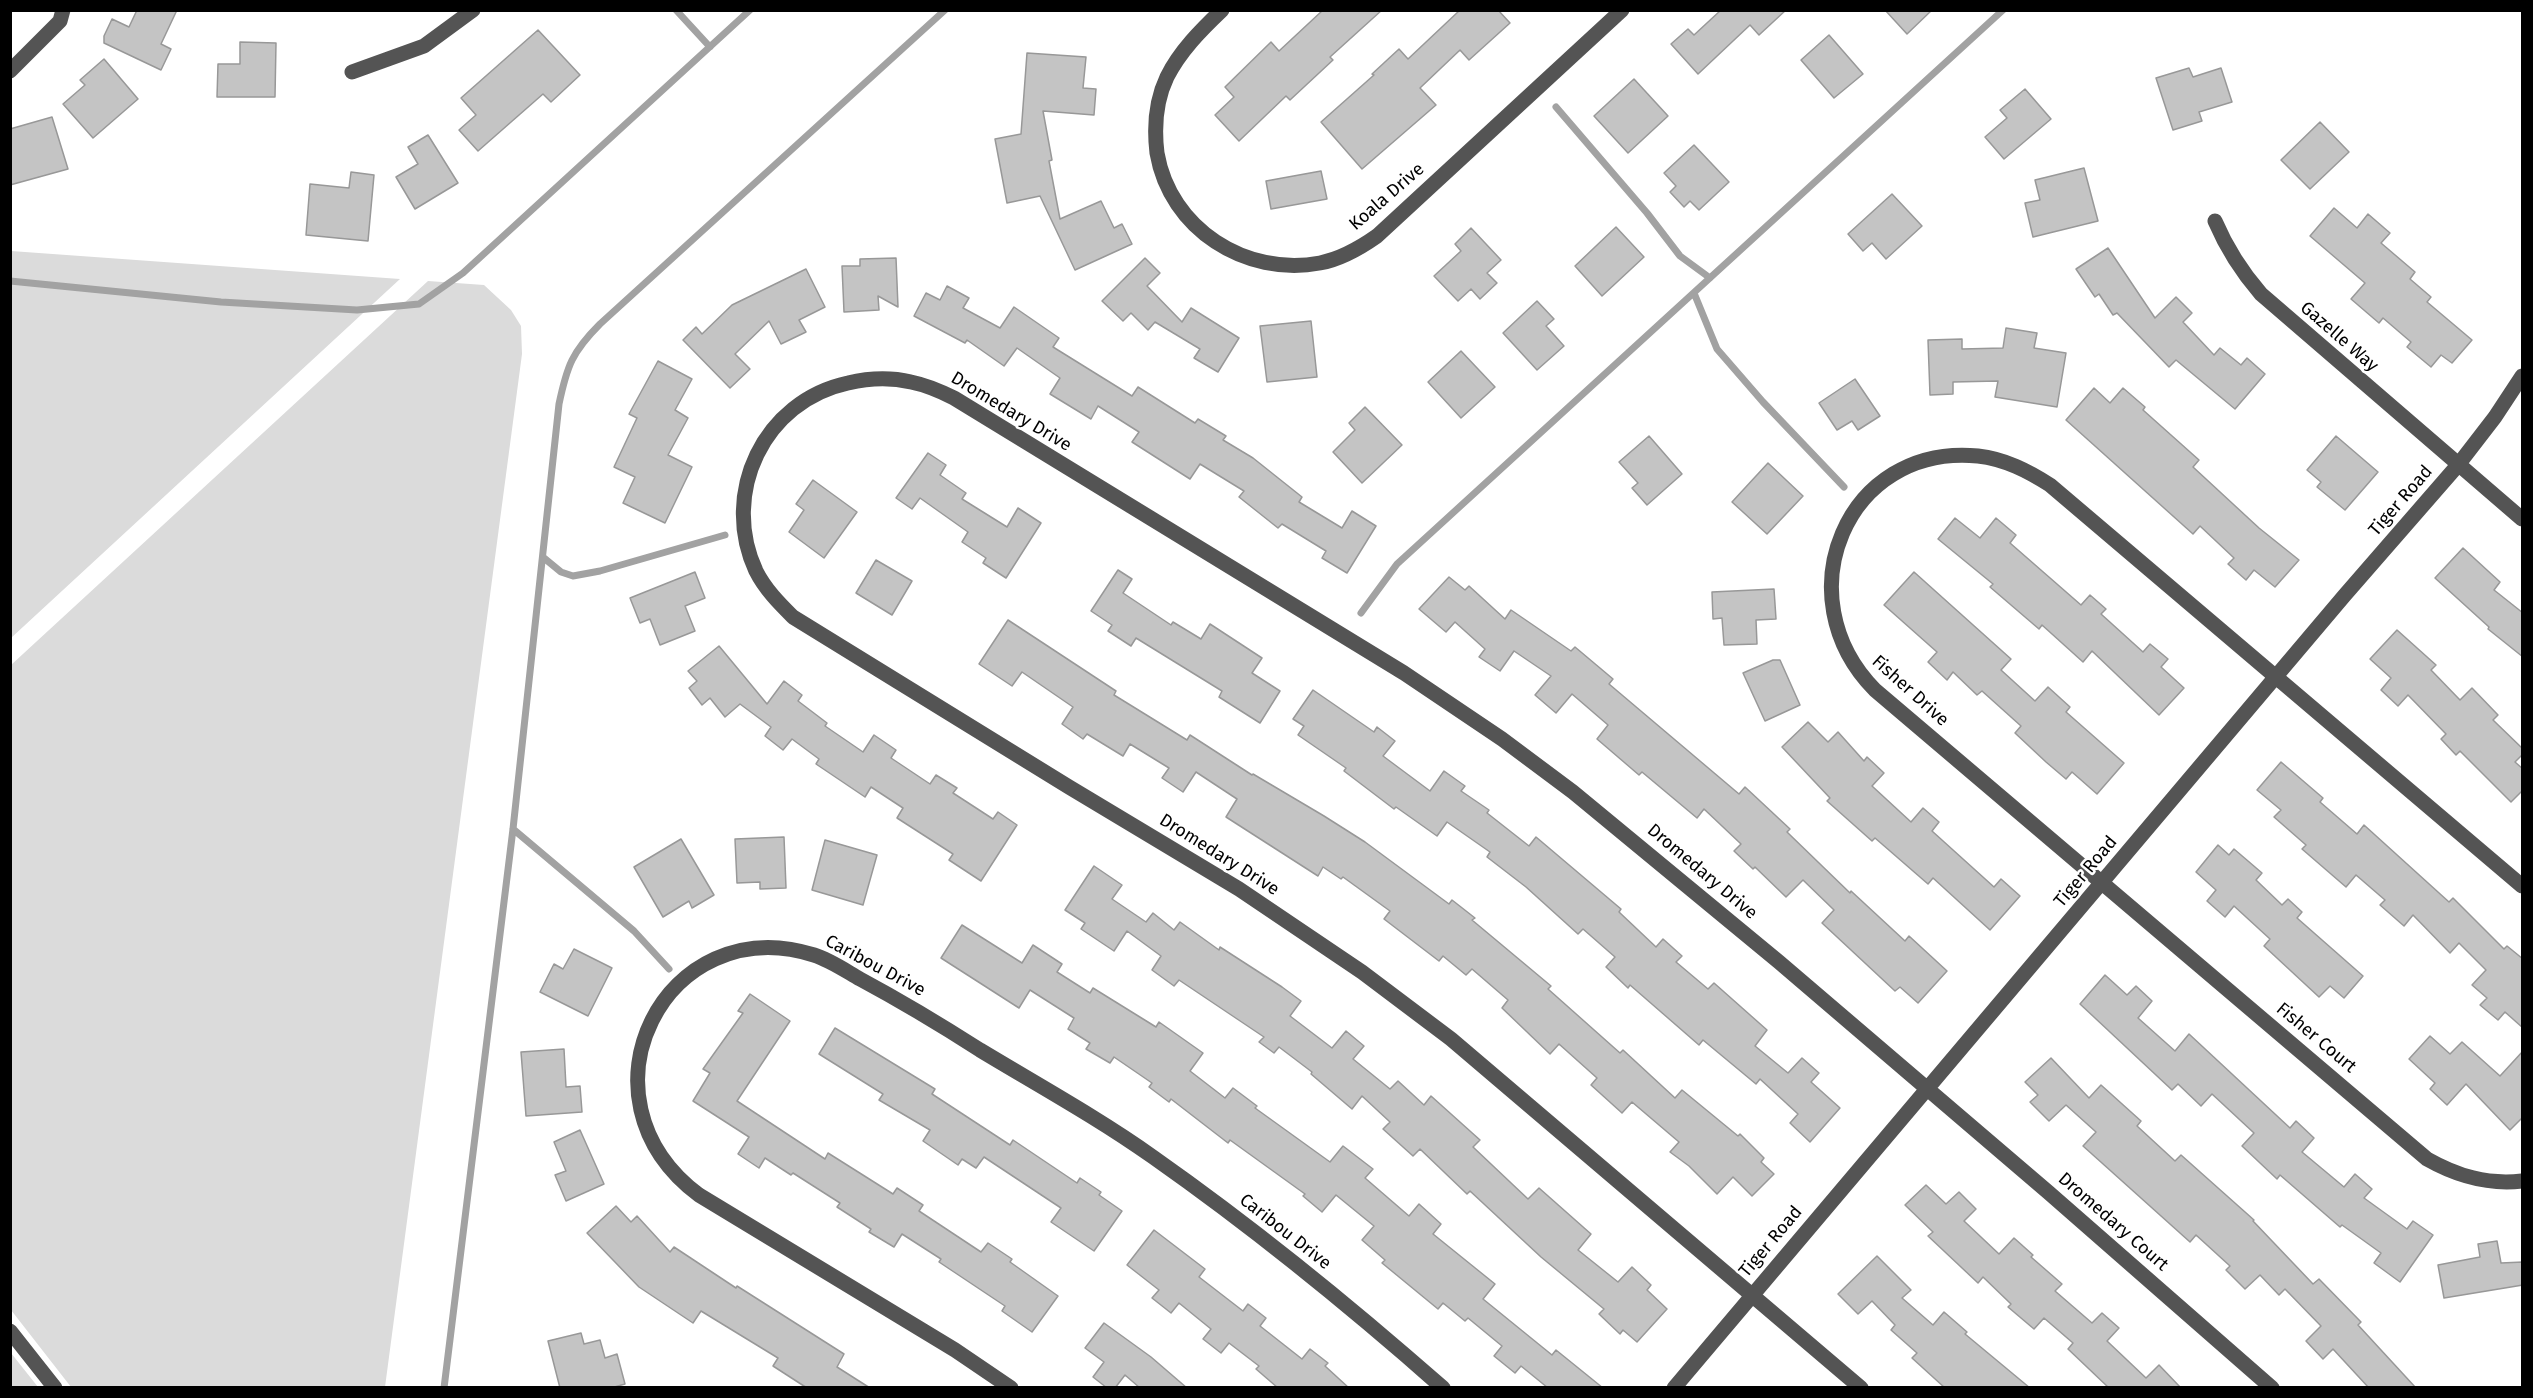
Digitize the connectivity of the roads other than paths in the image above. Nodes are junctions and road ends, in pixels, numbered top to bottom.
1 (63, 10) edge
2 (474, 10) edge
3 (1222, 10) edge
4 (1622, 10) edge
5 (10, 71) edge
6 (352, 72) dead end
7 (2215, 221) dead end
8 (2523, 376) edge
9 (2458, 465) junction
10 (2523, 519) edge
11 (2276, 678) junction
12 (2103, 882) junction
13 (2523, 886) edge
14 (1926, 1089) junction
15 (2523, 1180) edge
16 (1752, 1294) junction
17 (10, 1331) edge
18 (55, 1388) edge
19 (1011, 1388) edge
20 (1443, 1388) edge
21 (1674, 1388) edge
22 (1861, 1388) edge
23 (2272, 1388) edge

1 - 5 street
2 - 6 street
3 - 4 street, Koala Drive
7 - 9 street, Gazelle Way
8 - 9 street, Tiger Road
9 - 10 street, Gazelle Way
9 - 11 street, Tiger Road
11 - 12 street, Tiger Road
11 - 12 street, Fisher Drive
11 - 13 street
12 - 14 street, Tiger Road
12 - 15 street, Fisher Court
14 - 16 street, Tiger Road
14 - 16 street, Dromedary Drive
14 - 23 street, Dromedary Court
16 - 21 street, Tiger Road
16 - 22 street
17 - 18 street
19 - 20 street, Caribou Drive

